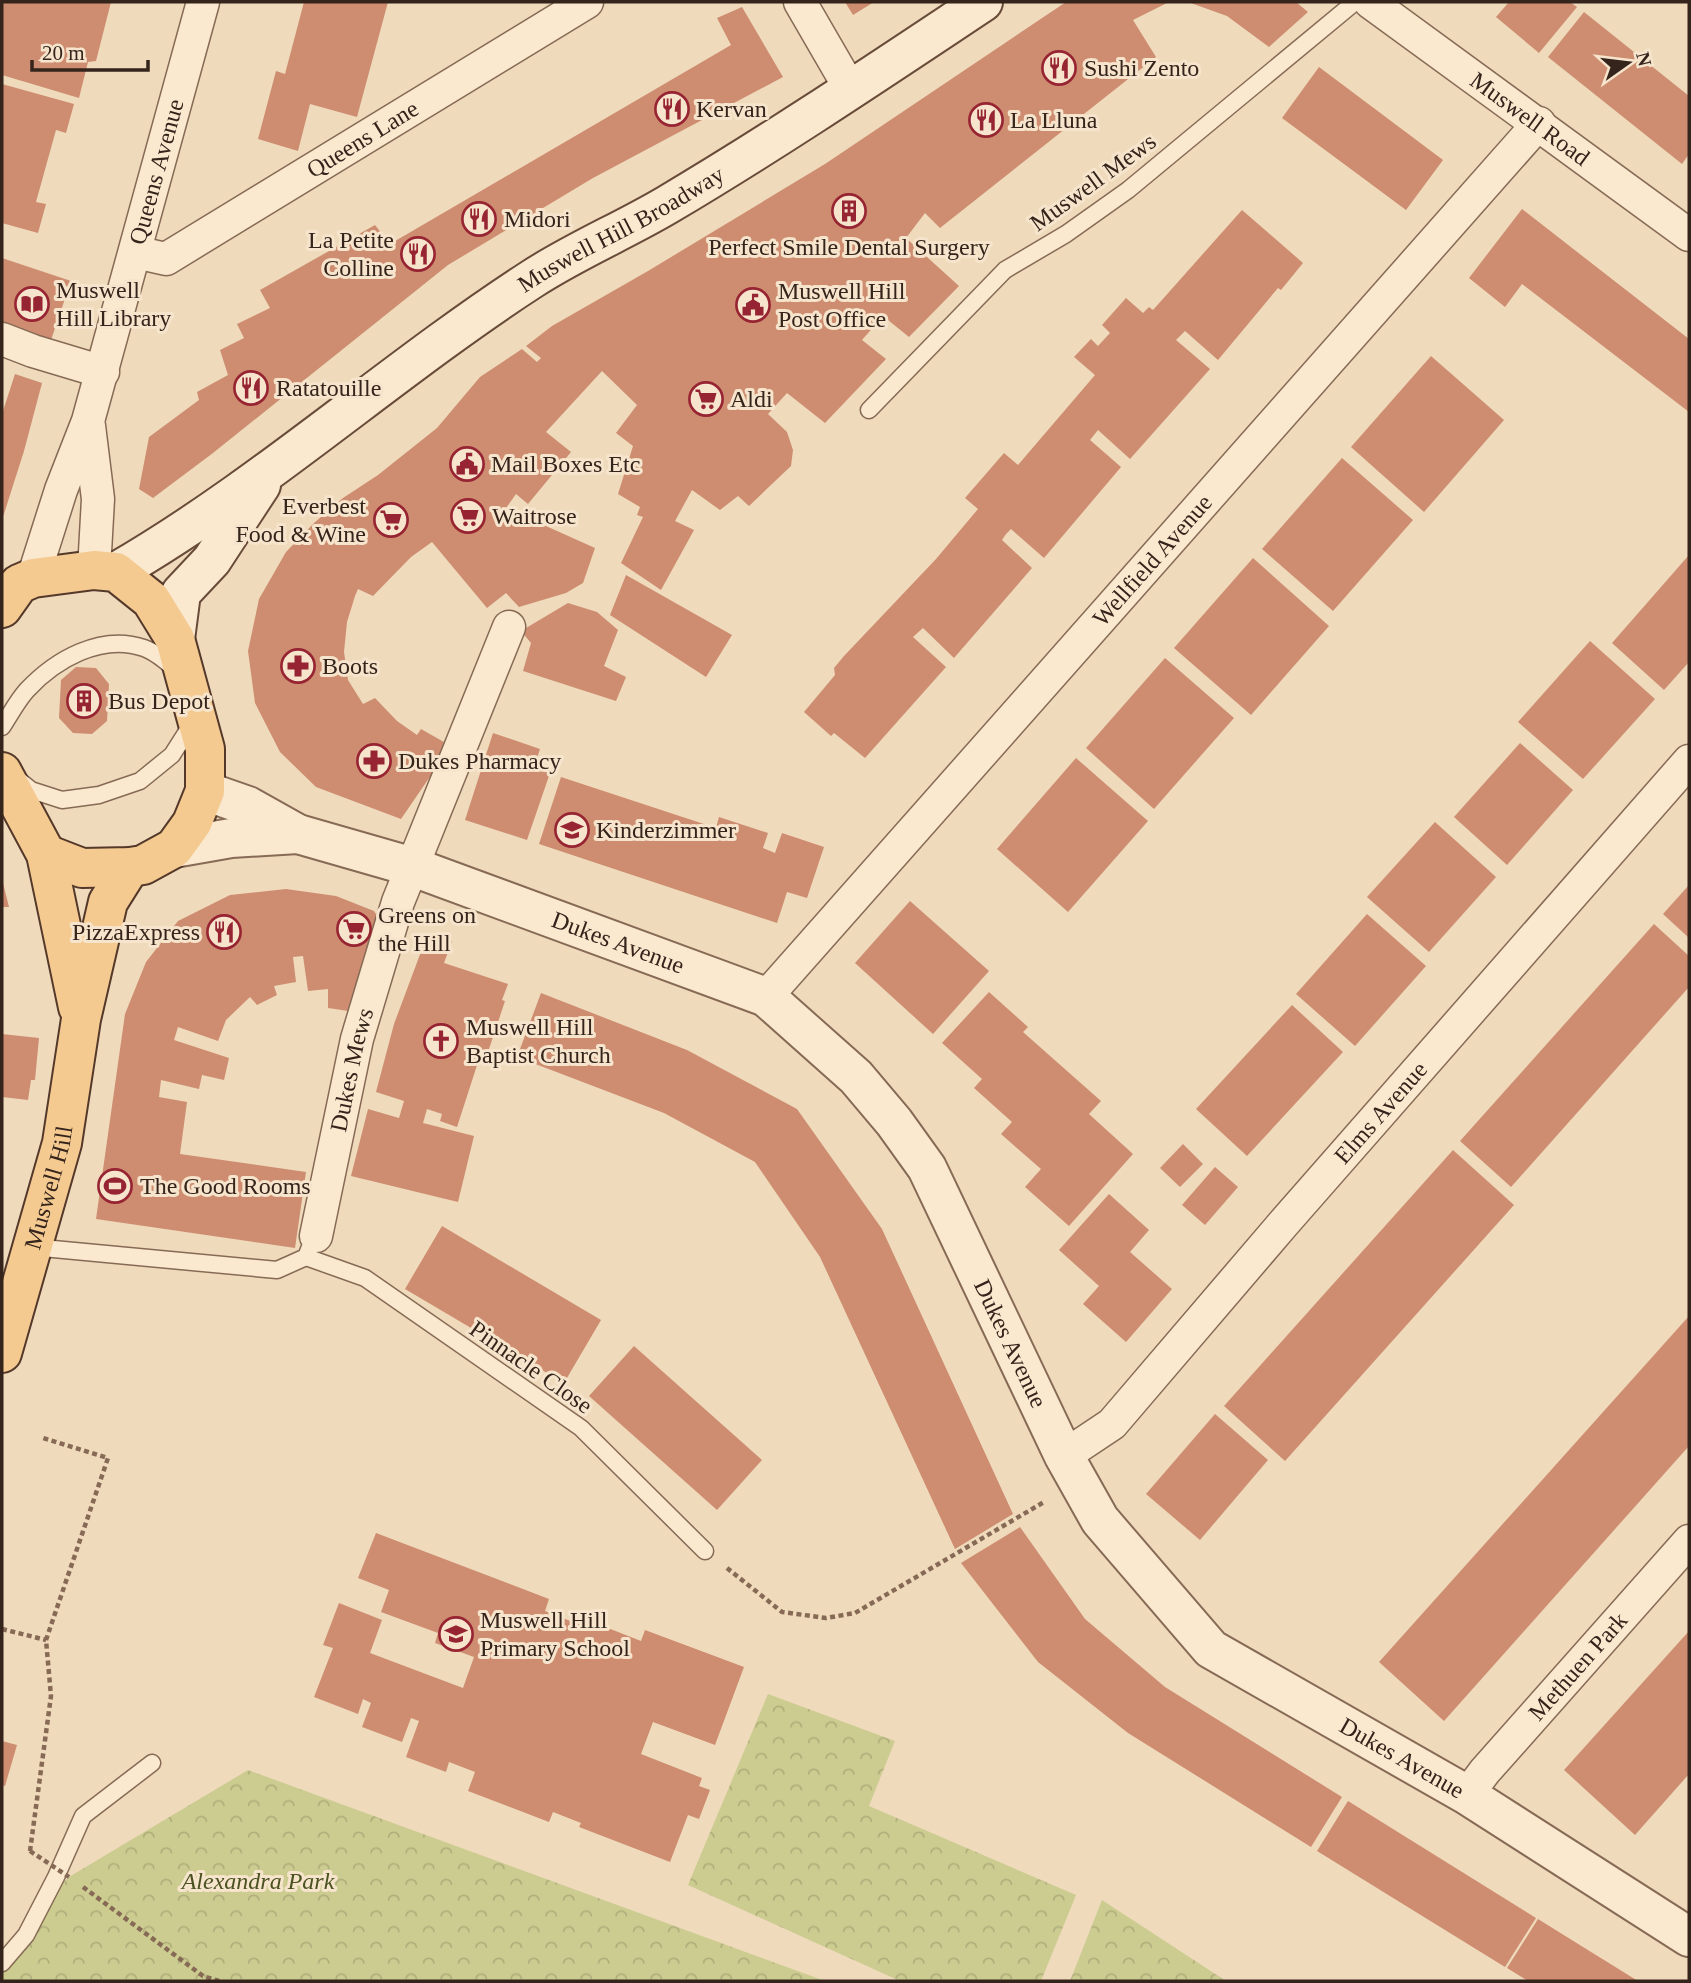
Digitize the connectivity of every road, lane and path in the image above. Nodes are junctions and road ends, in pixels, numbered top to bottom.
1 (203, 2) edge
2 (587, 2) edge
3 (800, 2) edge
4 (984, 2) edge
5 (1355, 2) edge
6 (1370, 2) edge
7 (851, 90) junction
8 (1539, 123) junction
9 (1689, 235) edge
10 (135, 252) junction
11 (2, 339) edge
12 (103, 372) junction
13 (869, 410) dead end
14 (88, 421) junction
15 (270, 471) junction
16 (105, 571) junction
17 (14, 588) edge
18 (509, 627) dead end
19 (175, 639) junction
20 (186, 678) junction
21 (196, 717) junction
22 (2, 727) edge
23 (1689, 761) edge
24 (2, 769) edge
25 (205, 791) junction
26 (298, 834) junction
27 (174, 848) junction
28 (46, 854) junction
29 (130, 867) junction
30 (413, 867) junction
31 (766, 997) junction
32 (81, 1019) junction
33 (311, 1247) junction
34 (23, 1267) junction
35 (2, 1353) edge
36 (43, 1438) dead end
37 (1064, 1456) junction
38 (1044, 1502) dead end
39 (1689, 1541) edge
40 (705, 1551) joint
41 (2, 1629) edge
42 (46, 1640) junction
43 (152, 1763) dead end
44 (1467, 1795) junction
45 (1689, 1937) edge
46 (2, 1963) edge
47 (219, 1981) edge

1 - 10 street, Queens Avenue
2 - 10 street, Queens Lane
3 - 7 street
4 - 7 street, Muswell Hill Broadway
5 - 13 lane, Muswell Mews
6 - 8 street, Muswell Road
7 - 15 street, Muswell Hill Broadway
8 - 9 street, Muswell Road
8 - 31 street, Wellfield Avenue
10 - 12 street, Queens Avenue
11 - 12 street
12 - 14 street, Queens Avenue
14 - 16 street, Queens Avenue
14 - 17 street, Queens Avenue
15 - 16 street, Muswell Hill Broadway
15 - 19 street, Muswell Hill Broadway
16 - 17 main road
16 - 19 main road
18 - 30 street, Dukes Mews
19 - 20 main road
20 - 21 main road
20 - 22 lane
21 - 24 lane
21 - 25 main road
23 - 37 street, Elms Avenue
24 - 28 main road, Muswell Hill
25 - 26 street, Dukes Avenue
25 - 27 main road
26 - 27 street, Dukes Avenue
26 - 30 street, Dukes Avenue
27 - 29 main road
28 - 29 main road
28 - 32 main road, Muswell Hill
29 - 32 main road, Muswell Hill
30 - 31 street, Dukes Avenue
30 - 33 street, Dukes Mews
31 - 37 street, Dukes Avenue
32 - 34 main road, Muswell Hill
33 - 34 lane
33 - 40 lane, Pinnacle Close
34 - 35 main road, Muswell Hill
36 - 42 path
37 - 44 street, Dukes Avenue
38 - 40 path
39 - 44 street, Methuen Park
41 - 42 path
42 - 47 path, bridge
43 - 46 lane
44 - 45 street, Dukes Avenue

